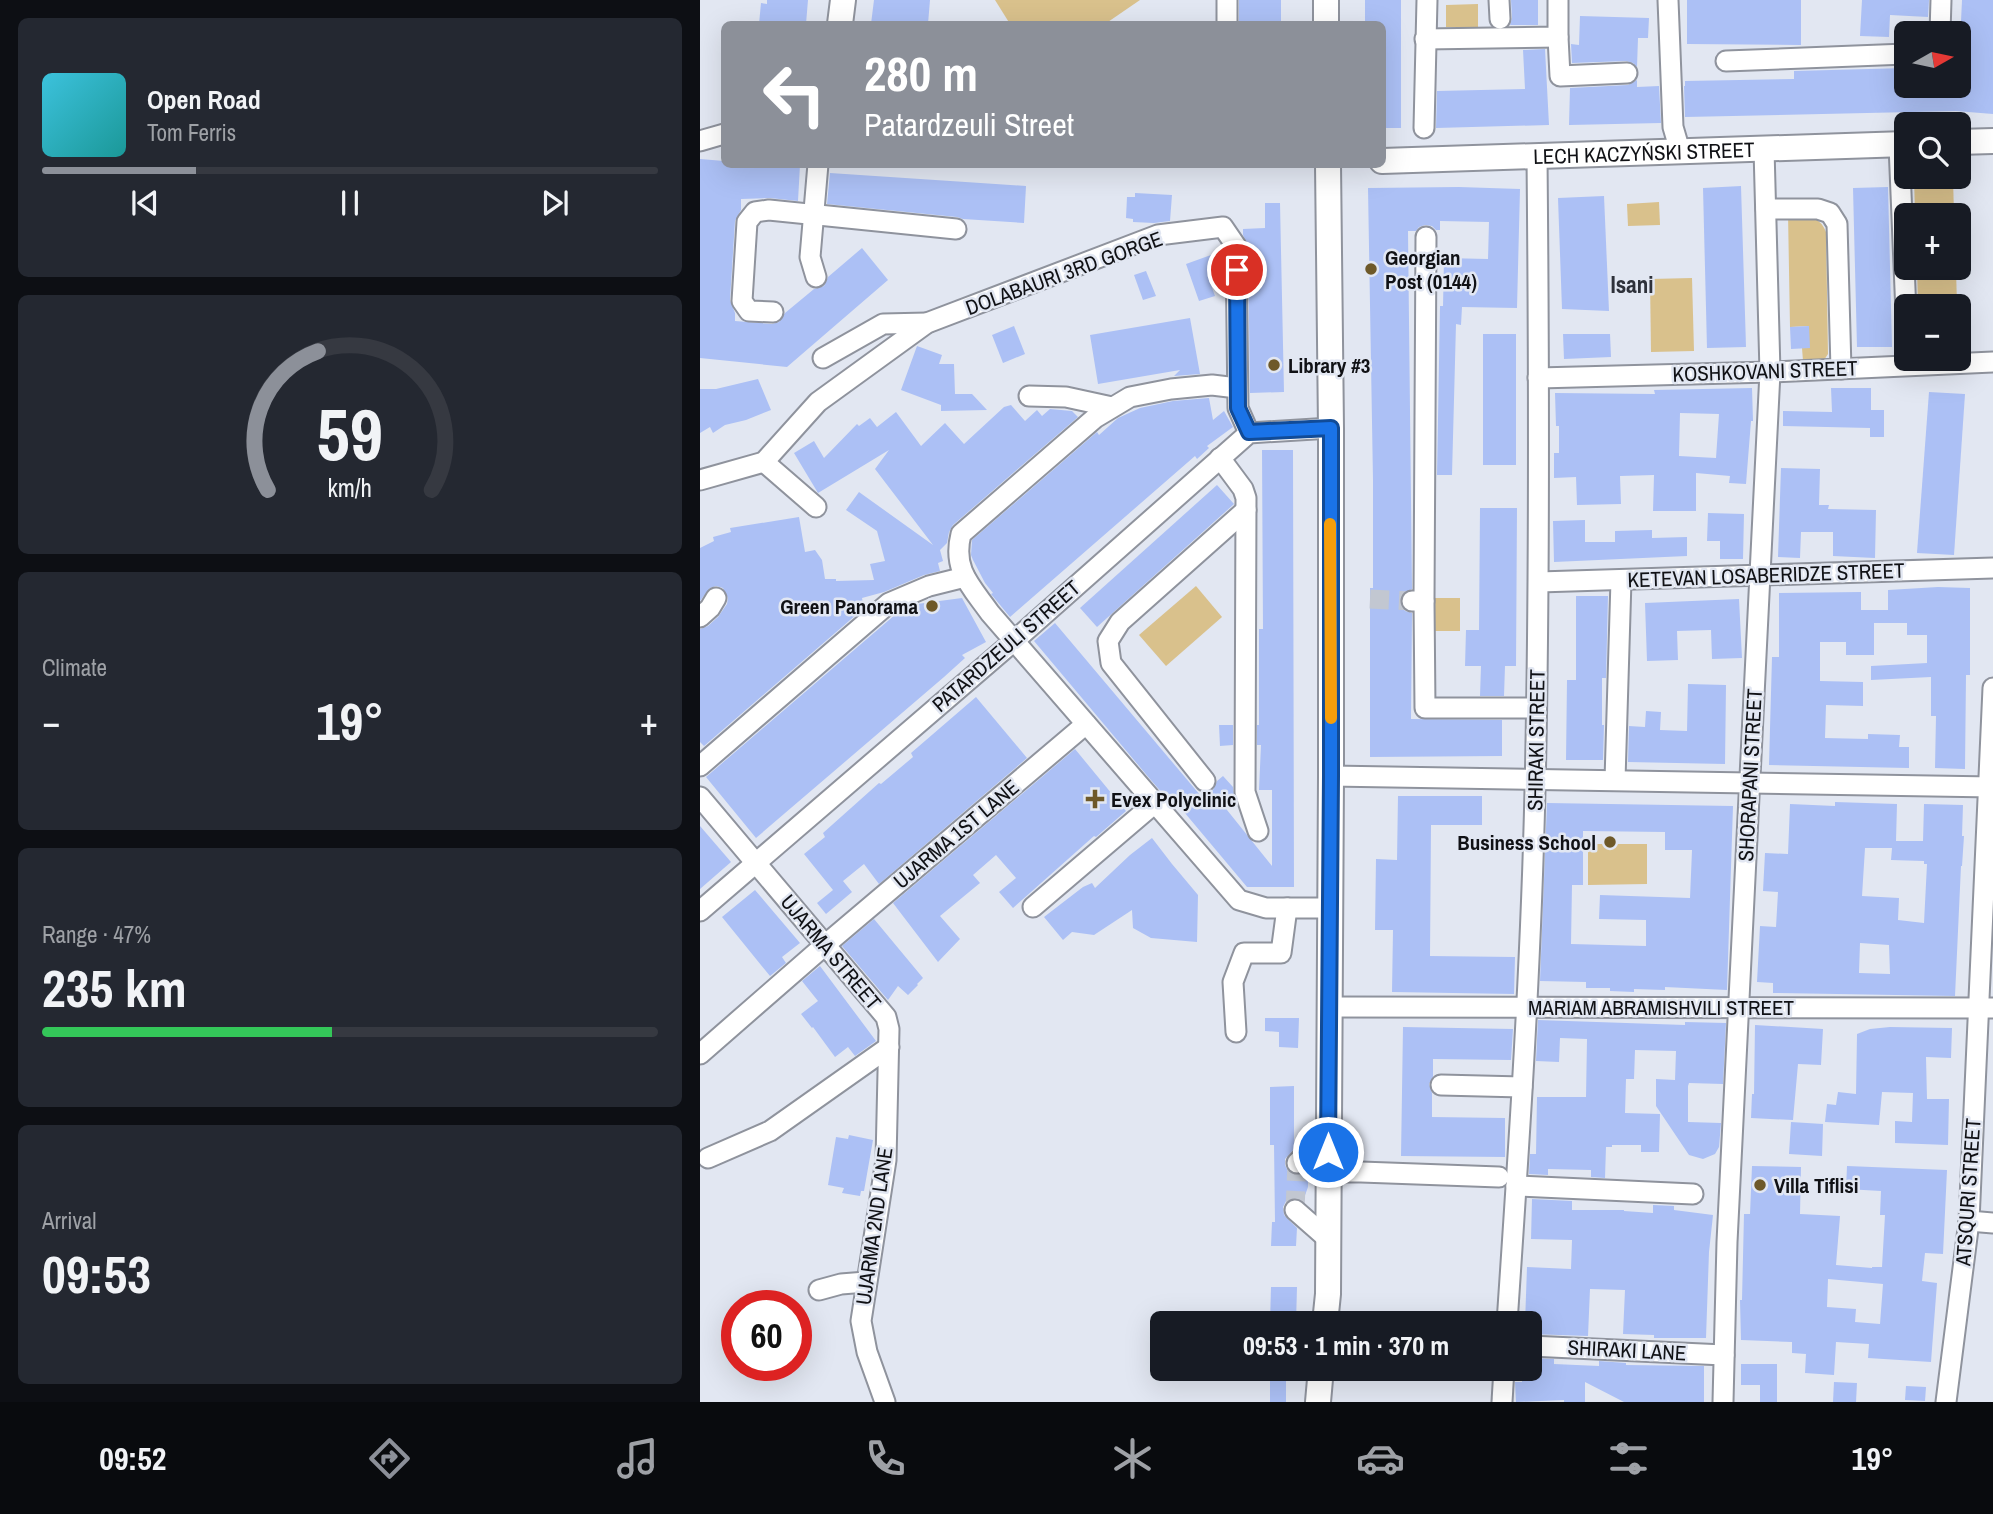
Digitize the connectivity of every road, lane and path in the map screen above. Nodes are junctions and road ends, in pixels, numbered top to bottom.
1 (843, 0) edge
2 (1227, 0) edge
3 (1326, 0) edge
4 (1427, 0) edge
5 (1558, 0) edge
6 (1668, 0) edge
7 (1941, 0) edge
8 (840, 21) edge
9 (1227, 21) edge
10 (1326, 21) edge
11 (1940, 21) edge
12 (1558, 37) junction
13 (1425, 39) junction
14 (1894, 54) edge
15 (1726, 61) dead end
16 (1627, 73) dead end
17 (1424, 128) dead end
18 (721, 135) edge
19 (700, 141) edge
20 (1993, 141) edge
21 (1971, 142) edge
22 (1894, 144) edge
23 (1764, 149) junction
24 (1680, 152) junction
25 (1537, 156) junction
26 (1386, 161) edge
27 (818, 168) edge
28 (1328, 168) edge
29 (1903, 189) edge
30 (1766, 209) junction
31 (813, 215) junction
32 (956, 229) dead end
33 (1426, 237) dead end
34 (816, 277) dead end
35 (1906, 294) edge
36 (773, 312) dead end
37 (927, 323) junction
38 (823, 358) dead end
39 (1971, 362) edge
40 (1993, 362) edge
41 (1894, 363) edge
42 (1841, 369) junction
43 (1769, 372) junction
44 (1538, 378) junction
45 (1237, 388) junction
46 (1029, 396) dead end
47 (1112, 407) junction
48 (1331, 428) junction
49 (1249, 432) junction
50 (1220, 458) junction
51 (756, 464) junction
52 (700, 480) edge
53 (816, 507) dead end
54 (1246, 510) junction
55 (1993, 568) edge
56 (1760, 575) junction
57 (965, 577) junction
58 (1621, 579) junction
59 (1539, 582) junction
60 (716, 598) dead end
61 (700, 617) edge
62 (1014, 641) junction
63 (1993, 688) edge
64 (1536, 708) junction
65 (1086, 724) junction
66 (700, 766) edge
67 (1331, 776) junction
68 (1535, 778) junction
69 (1205, 780) dead end
70 (1615, 780) junction
71 (1750, 782) junction
72 (1991, 786) edge
73 (700, 797) edge
74 (1155, 803) junction
75 (1258, 831) dead end
76 (756, 862) junction
77 (1033, 907) dead end
78 (1287, 908) junction
79 (1330, 908) junction
80 (700, 911) edge
81 (825, 945) junction
82 (1739, 1006) junction
83 (1329, 1007) junction
84 (1527, 1007) junction
85 (1986, 1008) edge
86 (1236, 1032) dead end
87 (889, 1047) junction
88 (700, 1054) edge
89 (1441, 1085) dead end
90 (1522, 1087) junction
91 (1329, 1131) junction
92 (708, 1158) dead end
93 (1297, 1163) tunnel mouth
94 (1328, 1172) junction
95 (1508, 1182) junction
96 (1693, 1194) dead end
97 (1295, 1210) dead end
98 (1969, 1222) junction
99 (1993, 1223) edge
100 (1328, 1239) junction
101 (866, 1282) junction
102 (819, 1290) dead end
103 (1327, 1311) edge
104 (1507, 1311) edge
105 (1542, 1346) edge
106 (1724, 1354) junction
107 (1320, 1381) edge
108 (1334, 1381) edge
109 (1503, 1381) edge
110 (885, 1402) edge
111 (1318, 1402) edge
112 (1336, 1402) edge
113 (1502, 1402) edge
114 (1723, 1402) edge
115 (1946, 1402) edge

1 - 8 main road
2 - 9 street
3 - 10 main road
4 - 13 street
5 - 12 street
6 - 24 street
7 - 11 street
12 - 13 street
12 - 16 street
13 - 17 street
14 - 15 street
18 - 19 street
20 - 21 main road
22 - 23 main road, LECH KACZYŃSKI STREET
23 - 24 main road, LECH KACZYŃSKI STREET
23 - 30 street, SHORAPANI STREET
24 - 25 main road, LECH KACZYŃSKI STREET
25 - 26 main road, LECH KACZYŃSKI STREET
25 - 44 street, SHIRAKI STREET
27 - 31 street
28 - 48 main road
29 - 35 street
30 - 42 street
30 - 43 street, SHORAPANI STREET
31 - 32 street
31 - 34 street
31 - 36 street
33 - 64 street
37 - 38 street
37 - 45 street, DOLABAURI 3RD GORGE
37 - 51 street, DOLABAURI 3RD GORGE
39 - 40 street, KOSHKOVANI STREET
41 - 42 street, KOSHKOVANI STREET
42 - 43 street, KOSHKOVANI STREET
43 - 44 street, KOSHKOVANI STREET
43 - 56 street, SHORAPANI STREET
44 - 59 street, SHIRAKI STREET
45 - 47 street
45 - 49 street, DOLABAURI 3RD GORGE
46 - 47 street
47 - 57 street
48 - 49 street
48 - 67 main road
49 - 50 street, PATARDZEULI STREET
50 - 54 street
50 - 62 street, PATARDZEULI STREET
51 - 52 street
51 - 53 street
54 - 69 street
54 - 75 street
55 - 56 street, KETEVAN LOSABERIDZE STREET
56 - 58 street, KETEVAN LOSABERIDZE STREET
56 - 71 street, SHORAPANI STREET
57 - 62 street
57 - 66 street
58 - 59 street, KETEVAN LOSABERIDZE STREET
58 - 70 street
59 - 64 street, SHIRAKI STREET
60 - 61 street
62 - 65 street
62 - 76 street, PATARDZEULI STREET
63 - 72 street, ATSQURI STREET
64 - 68 street, SHIRAKI STREET
65 - 74 street
65 - 81 street, UJARMA 1ST LANE
67 - 68 street
67 - 79 main road
68 - 70 street
68 - 84 street, SHIRAKI STREET
70 - 71 street
71 - 72 street
71 - 82 street, SHORAPANI STREET
72 - 85 street, ATSQURI STREET
73 - 76 street, UJARMA STREET
74 - 77 street
74 - 78 street
76 - 80 street, PATARDZEULI STREET
76 - 81 street, UJARMA STREET
78 - 79 street
78 - 86 street
79 - 83 main road
81 - 87 street, UJARMA STREET
81 - 88 street, UJARMA 1ST LANE
82 - 84 street, MARIAM ABRAMISHVILI STREET
82 - 85 street, MARIAM ABRAMISHVILI STREET
82 - 106 street, SHORAPANI STREET
83 - 84 street, MARIAM ABRAMISHVILI STREET
83 - 91 main road
84 - 90 street, SHIRAKI STREET
85 - 98 street, ATSQURI STREET
87 - 92 street
87 - 101 street, UJARMA 2ND LANE
89 - 90 street
90 - 95 street, SHIRAKI STREET
91 - 93 street
91 - 94 main road
94 - 95 street
94 - 100 main road
95 - 96 street
95 - 104 street, SHIRAKI STREET
97 - 100 street
98 - 99 street
98 - 115 street, ATSQURI STREET
100 - 103 main road
101 - 102 street
101 - 110 street, UJARMA 2ND LANE
105 - 106 street, SHIRAKI LANE
106 - 114 street, SHORAPANI STREET
107 - 111 main road
108 - 112 main road
109 - 113 street

